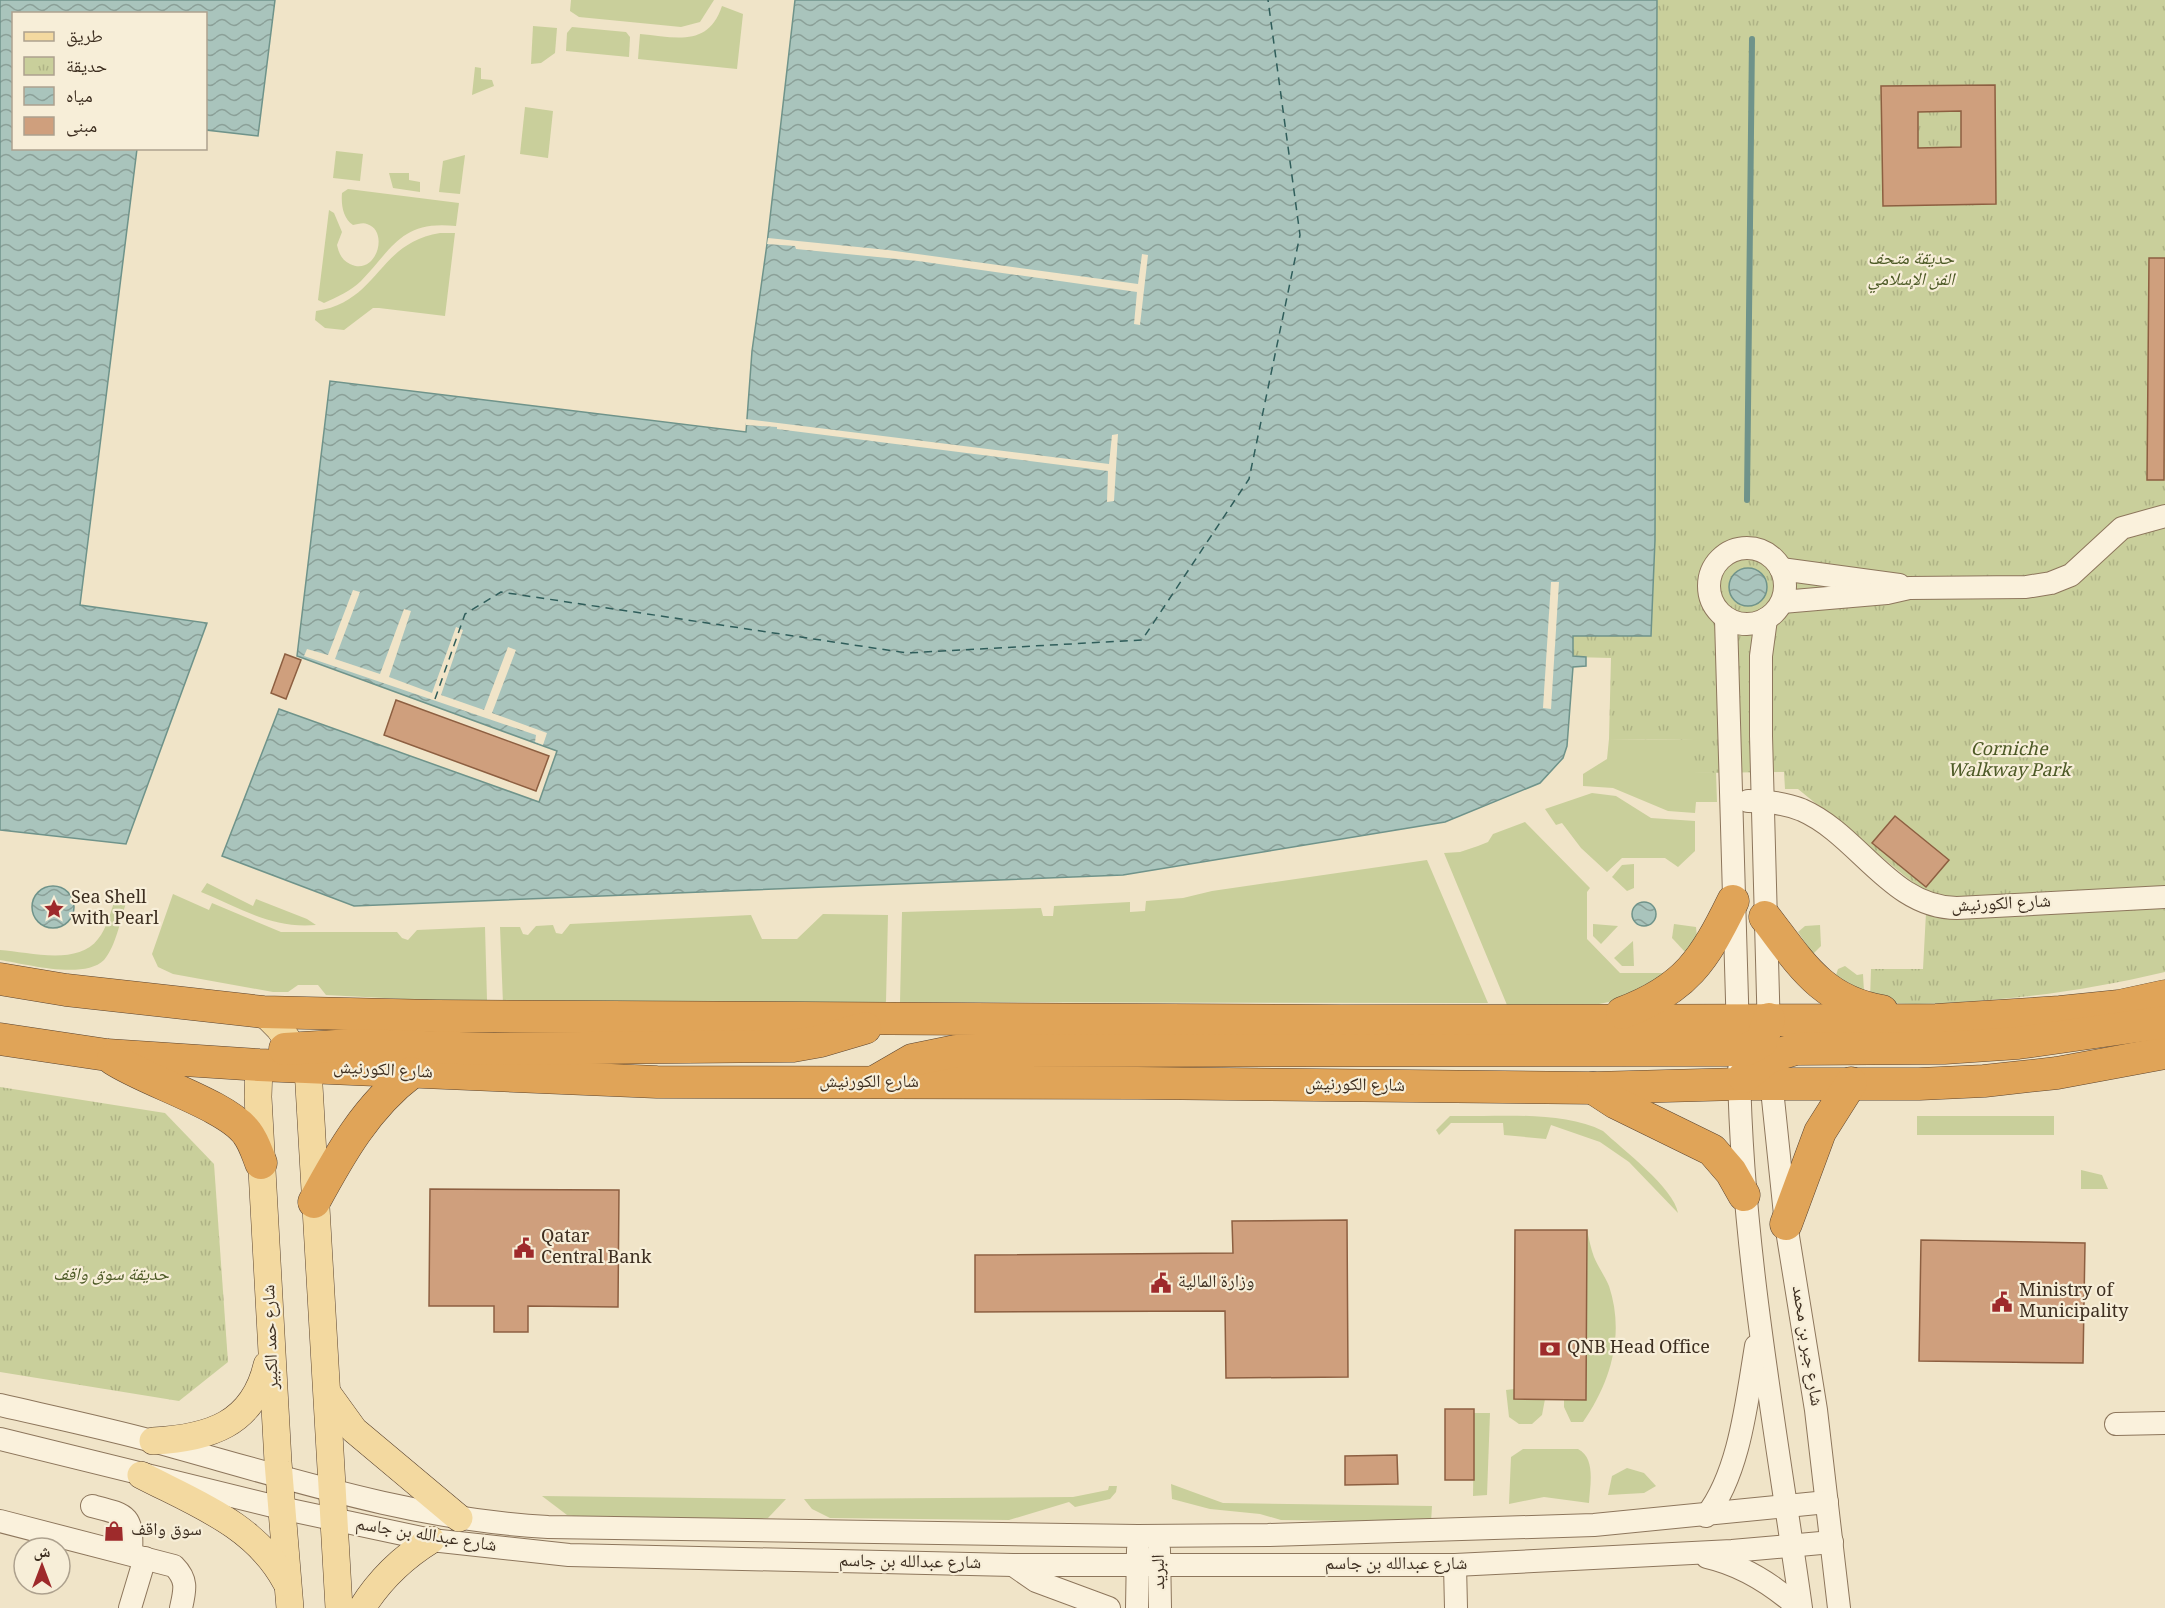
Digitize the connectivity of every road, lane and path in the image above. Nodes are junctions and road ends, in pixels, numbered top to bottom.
1 (2165, 516) edge
2 (2139, 524) junction
3 (2165, 529) edge
4 (1781, 568) junction
5 (1909, 588) junction
6 (1782, 602) junction
7 (1726, 619) junction
8 (1766, 619) junction
9 (1762, 801) junction
10 (1732, 802) junction
11 (2165, 897) edge
12 (1733, 901) junction
13 (1765, 916) junction
14 (0, 979) edge
15 (2165, 996) edge
16 (263, 1011) junction
17 (894, 1019) junction
18 (1607, 1019) junction
19 (1738, 1019) junction
20 (1769, 1019) junction
21 (1936, 1020) junction
22 (2165, 1022) edge
23 (0, 1039) edge
24 (1738, 1050) junction
25 (2165, 1053) edge
26 (107, 1055) junction
27 (300, 1058) junction
28 (259, 1065) junction
29 (1770, 1071) junction
30 (411, 1073) junction
31 (873, 1083) junction
32 (1851, 1083) junction
33 (1739, 1084) junction
34 (1593, 1088) junction
35 (261, 1163) junction
36 (1744, 1195) junction
37 (314, 1202) junction
38 (1786, 1224) junction
39 (1760, 1327) junction
40 (273, 1344) junction
41 (328, 1394) junction
42 (0, 1405) edge
43 (2165, 1423) edge
44 (2116, 1424) dead end
45 (0, 1439) edge
46 (153, 1441) junction
47 (141, 1475) junction
48 (279, 1476) junction
49 (332, 1490) junction
50 (1827, 1502) junction
51 (92, 1506) dead end
52 (1785, 1506) junction
53 (281, 1508) junction
54 (1706, 1516) junction
55 (459, 1518) junction
56 (334, 1520) junction
57 (0, 1521) edge
58 (1149, 1536) junction
59 (431, 1540) junction
60 (1832, 1542) junction
61 (1792, 1545) junction
62 (1688, 1553) junction
63 (138, 1556) junction
64 (1013, 1565) junction
65 (1148, 1565) junction
66 (1201, 1565) junction
67 (1455, 1565) junction
68 (290, 1598) edge
69 (1160, 1606) edge
70 (130, 1608) edge
71 (181, 1608) edge
72 (339, 1608) edge
73 (362, 1608) edge
74 (1109, 1608) edge
75 (1137, 1608) edge
76 (1456, 1608) edge
77 (1800, 1608) edge
78 (1839, 1608) edge

1 - 2 street
2 - 3 street
2 - 5 street
4 - 5 street
4 - 6 street
4 - 7 street
5 - 6 street
6 - 8 street
7 - 8 street
7 - 10 street
8 - 9 street
9 - 10 street, شارع الكورنيش
9 - 11 street, شارع الكورنيش
9 - 13 street
10 - 12 street
12 - 18 highway
12 - 19 street
13 - 20 street
13 - 21 highway
14 - 16 highway
15 - 21 highway
16 - 17 highway
16 - 27 main road
17 - 18 highway
17 - 27 highway
18 - 19 highway
19 - 20 highway
19 - 24 street
20 - 21 highway
20 - 24 highway
20 - 29 street
22 - 29 highway
23 - 26 highway
24 - 31 highway
24 - 33 street
25 - 32 highway
26 - 28 highway
26 - 35 highway
27 - 28 highway
27 - 30 highway, شارع الكورنيش
27 - 37 main road
28 - 35 main road, شارع حمد الكبير
29 - 32 highway
29 - 33 highway
29 - 38 street, شارع جبر بن محمد
30 - 31 highway, شارع الكورنيش
30 - 37 highway
31 - 34 highway, شارع الكورنيش
32 - 38 highway
33 - 34 highway, شارع الكورنيش
33 - 36 street
34 - 36 highway
35 - 40 main road, شارع حمد الكبير
36 - 39 street
37 - 41 main road
38 - 50 street, شارع جبر بن محمد
39 - 52 street
39 - 54 street
40 - 46 main road
40 - 48 main road, شارع حمد الكبير
41 - 49 main road
41 - 55 main road
42 - 46 street, شارع عبدالله بن جاسم
43 - 44 street
45 - 47 street, شارع عبدالله بن جاسم
46 - 48 street, شارع عبدالله بن جاسم
47 - 53 street, شارع عبدالله بن جاسم
47 - 68 main road
48 - 49 street, شارع عبدالله بن جاسم
48 - 53 main road, شارع حمد الكبير
49 - 55 street, شارع عبدالله بن جاسم
49 - 56 main road
50 - 52 street, شارع عبدالله بن جاسم
50 - 60 street, شارع جبر بن محمد
51 - 63 street
52 - 54 street, شارع عبدالله بن جاسم
52 - 61 street
53 - 56 street, شارع عبدالله بن جاسم
53 - 68 main road, شارع حمد الكبير
54 - 58 street, شارع عبدالله بن جاسم
55 - 58 street, شارع عبدالله بن جاسم
56 - 59 street, شارع عبدالله بن جاسم
56 - 72 main road
57 - 63 street
58 - 65 street, البريد
59 - 64 street, شارع عبدالله بن جاسم
59 - 73 main road
60 - 61 street, شارع عبدالله بن جاسم
60 - 78 street, شارع جبر بن محمد
61 - 62 street, شارع عبدالله بن جاسم
61 - 77 street
62 - 67 street, شارع عبدالله بن جاسم
62 - 77 street
63 - 70 street
63 - 71 street
64 - 65 street, شارع عبدالله بن جاسم
64 - 74 street
65 - 66 street, شارع عبدالله بن جاسم
65 - 69 street, البريد
65 - 75 street, البريد
66 - 67 street, شارع عبدالله بن جاسم
66 - 69 street
67 - 76 street

